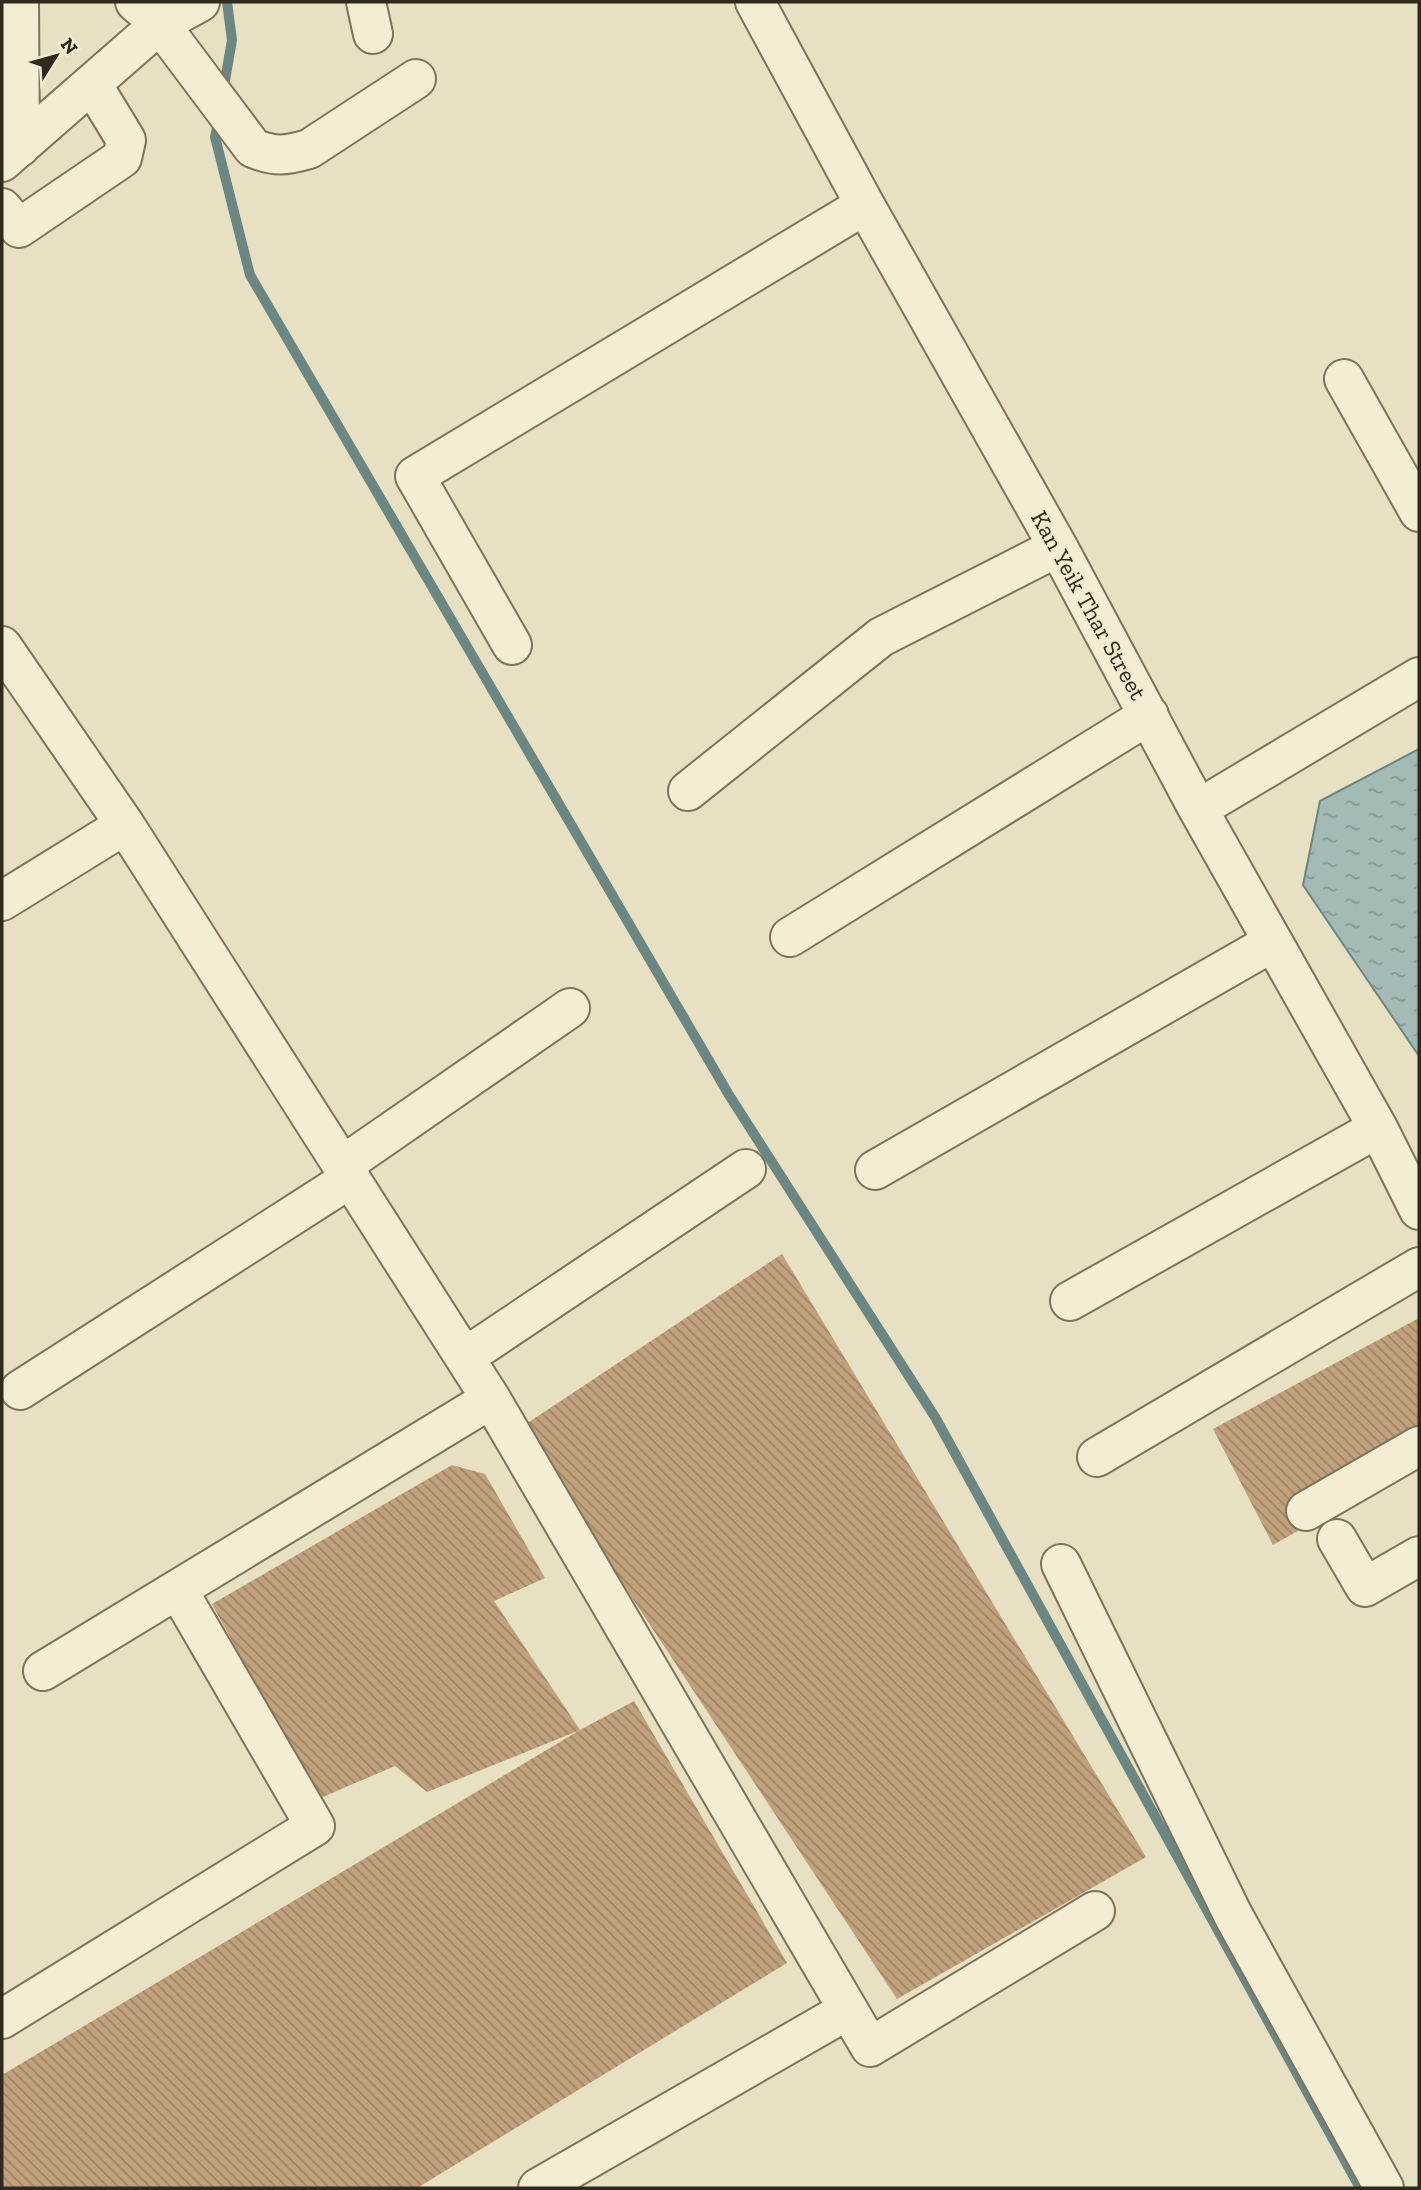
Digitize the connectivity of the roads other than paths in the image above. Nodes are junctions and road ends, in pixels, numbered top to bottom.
1 (19, 2) edge
2 (200, 2) edge
3 (755, 2) edge
4 (148, 13) edge
5 (416, 79) dead end
6 (92, 84) junction
7 (11, 155) edge
8 (865, 205) junction
9 (2, 208) edge
10 (1344, 379) dead end
11 (1419, 512) edge
12 (1058, 547) junction
13 (512, 645) dead end
14 (2, 646) edge
15 (1419, 677) edge
16 (1149, 715) junction
17 (688, 791) dead end
18 (1198, 809) junction
19 (125, 825) junction
20 (2, 901) edge
21 (790, 937) dead end
22 (1273, 942) junction
23 (570, 1008) dead end
24 (1378, 1128) junction
25 (746, 1170) dead end
26 (875, 1170) dead end
27 (347, 1171) junction
28 (1419, 1210) edge
29 (1419, 1268) edge
30 (1070, 1301) dead end
31 (465, 1357) junction
32 (20, 1390) dead end
33 (491, 1399) junction
34 (1419, 1446) edge
35 (1097, 1457) dead end
36 (1306, 1511) dead end
37 (1337, 1539) dead end
38 (1419, 1556) edge
39 (1061, 1564) dead end
40 (178, 1590) junction
41 (43, 1671) dead end
42 (1095, 1911) dead end
43 (848, 2010) junction
44 (2, 2019) edge
45 (538, 2188) edge
46 (1384, 2188) edge

1 - 7 street
2 - 4 street
3 - 8 street, Kan Yeik Thar Street
4 - 5 street
4 - 6 street
6 - 7 street
6 - 9 street
8 - 12 street, Kan Yeik Thar Street
8 - 13 street
10 - 11 street
12 - 16 street, Kan Yeik Thar Street
12 - 17 street
14 - 19 street
15 - 18 street
16 - 18 street, Kan Yeik Thar Street
16 - 21 street
18 - 22 street, Kan Yeik Thar Street
19 - 20 street
19 - 27 street
22 - 24 street, Kan Yeik Thar Street
22 - 26 street
23 - 27 street
24 - 28 street, Kan Yeik Thar Street
24 - 30 street
25 - 31 street
27 - 31 street
27 - 32 street
29 - 35 street
31 - 33 street
33 - 40 street
33 - 43 street
34 - 36 street
37 - 38 street
39 - 46 street
40 - 41 street
40 - 44 street
42 - 43 street
43 - 45 street

